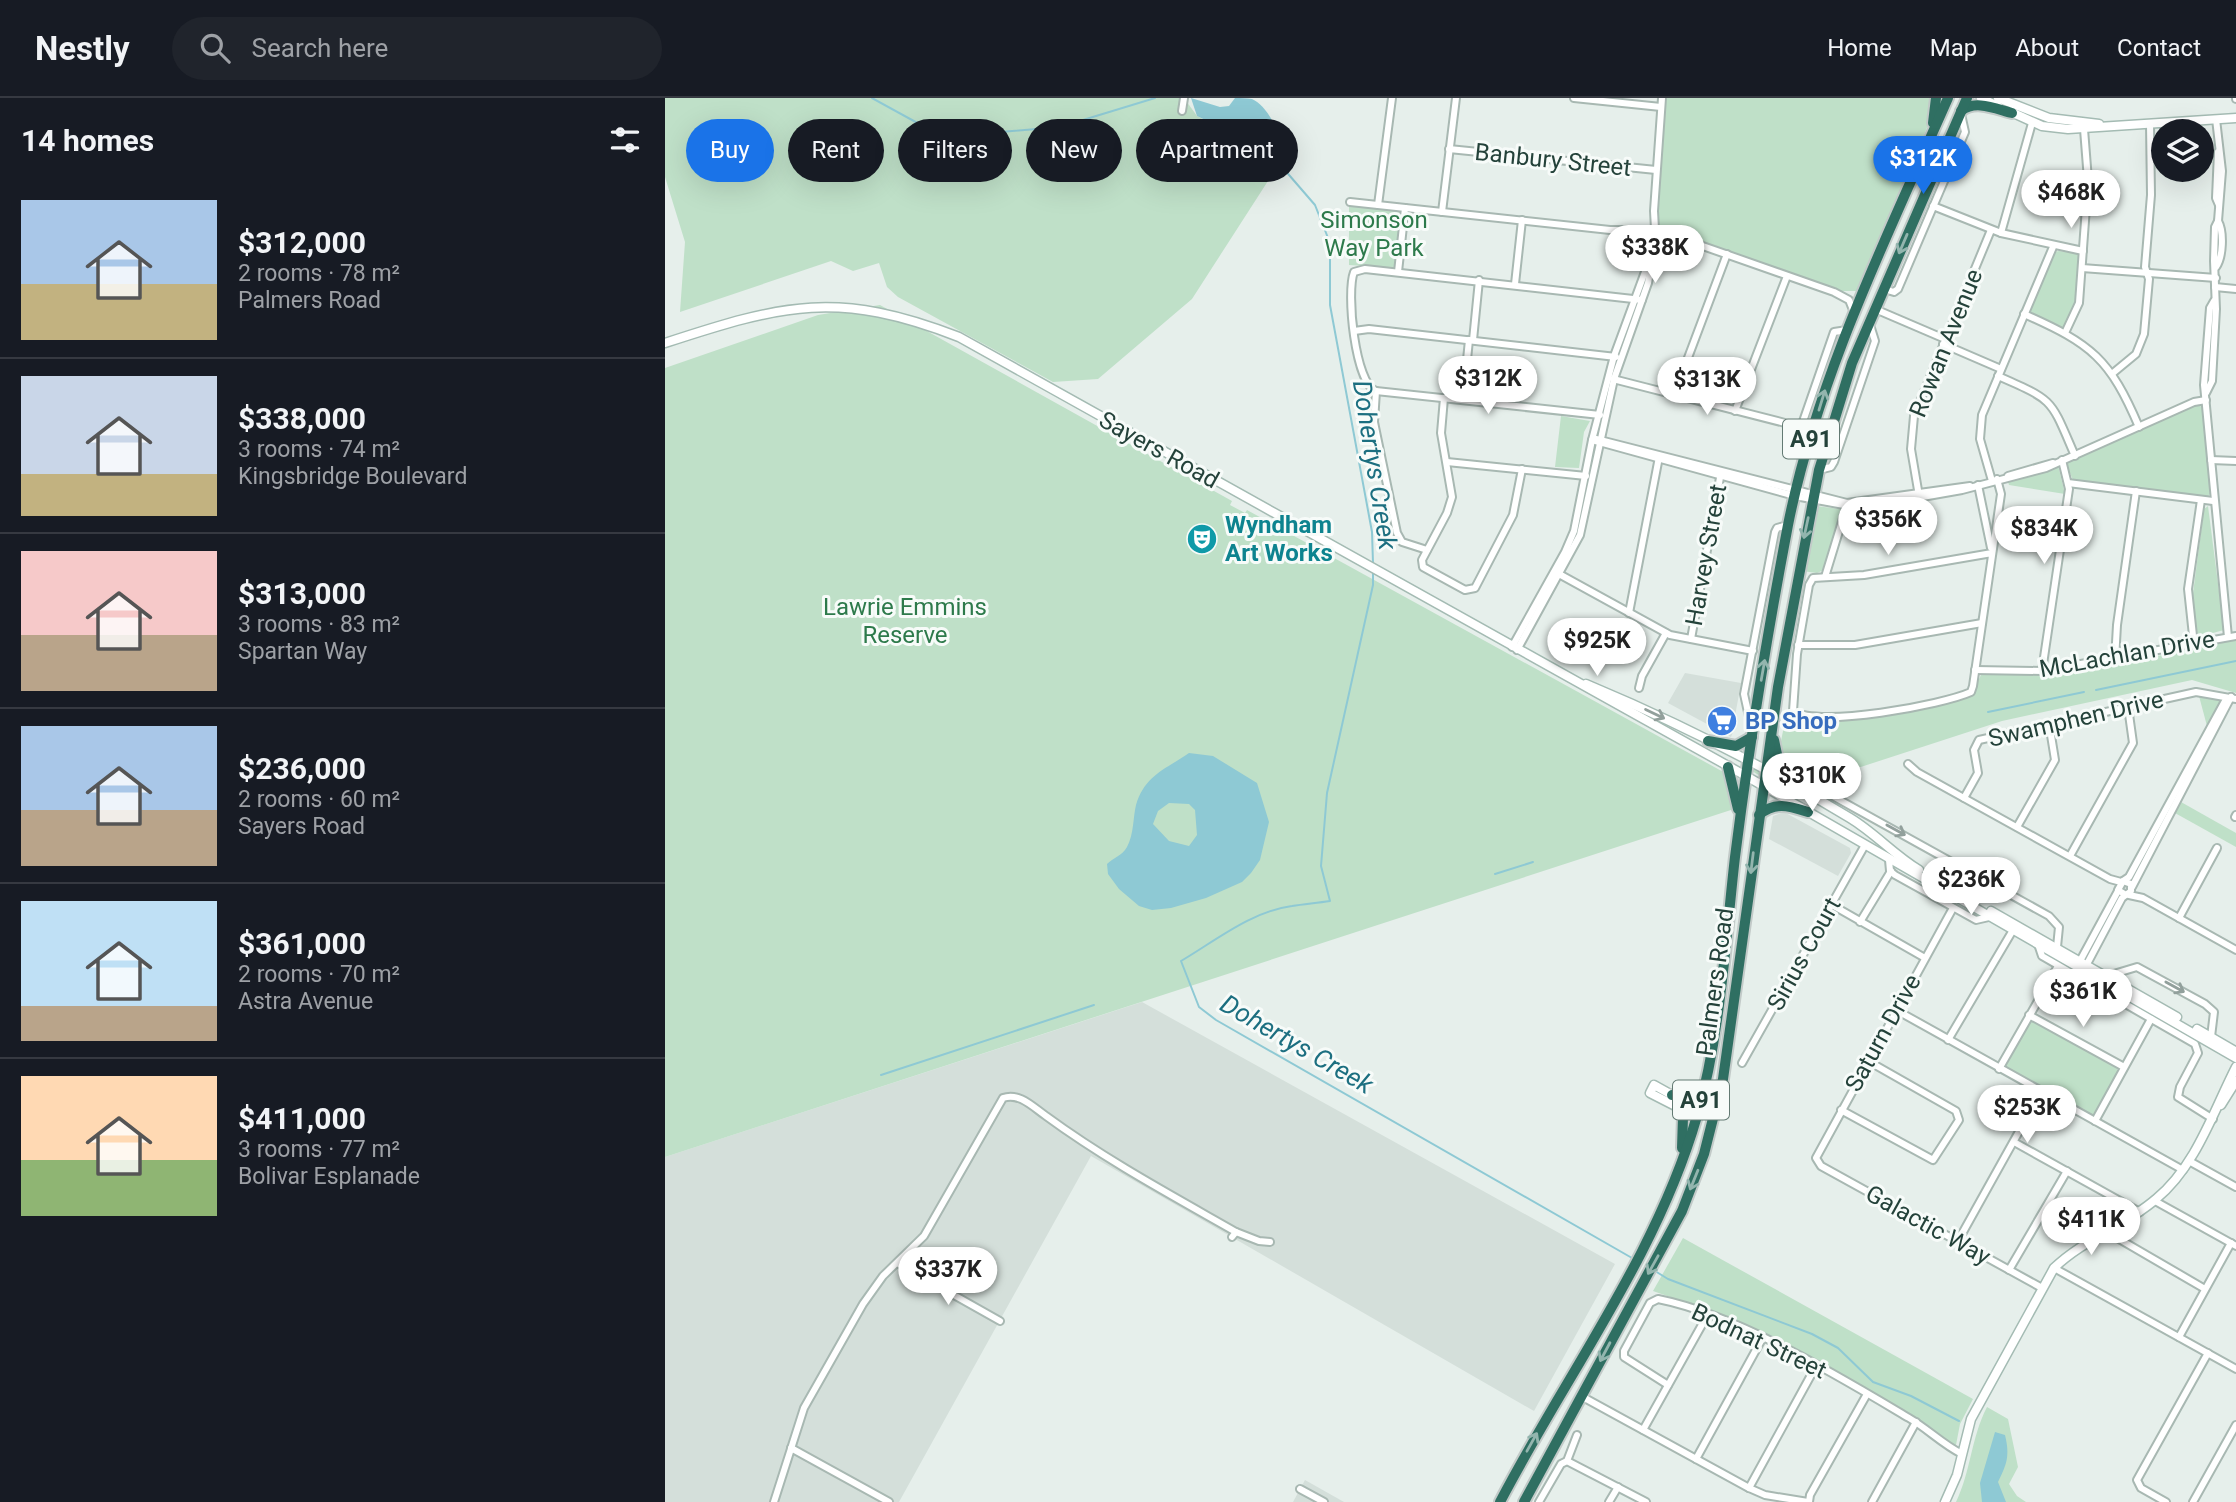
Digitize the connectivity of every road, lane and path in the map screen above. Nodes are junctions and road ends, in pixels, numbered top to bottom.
1 (1184, 98) edge
2 (1392, 98) edge
3 (1455, 98) edge
4 (1574, 98) edge
5 (1662, 98) edge
6 (1936, 98) edge
7 (1948, 98) edge
8 (1967, 98) edge
9 (1981, 98) edge
10 (1998, 98) edge
11 (1661, 107) junction
12 (1182, 111) dead end
13 (1961, 112) junction
14 (2012, 113) junction
15 (2236, 117) edge
16 (2216, 119) junction
17 (2032, 123) junction
18 (2147, 124) junction
19 (2113, 126) junction
20 (2084, 129) junction
21 (1933, 133) junction
22 (1449, 149) junction
23 (1656, 170) junction
24 (1350, 202) dead end
25 (1378, 205) junction
26 (1933, 206) junction
27 (1405, 208) junction
28 (1442, 212) junction
29 (1522, 220) junction
30 (1991, 230) junction
31 (2001, 233) junction
32 (1652, 234) junction
33 (2053, 247) junction
34 (2084, 251) junction
35 (1727, 254) junction
36 (2082, 268) junction
37 (1398, 272) junction
38 (2147, 273) junction
39 (1787, 276) junction
40 (2216, 278) junction
41 (1479, 280) junction
42 (1515, 284) junction
43 (2215, 287) junction
44 (1883, 289) junction
45 (2236, 289) edge
46 (1834, 292) junction
47 (1863, 292) junction
48 (1639, 298) junction
49 (1875, 309) junction
50 (1853, 314) junction
51 (2024, 314) junction
52 (1846, 330) junction
53 (1354, 331) junction
54 (2065, 333) junction
55 (1471, 340) junction
56 (1944, 342) junction
57 (665, 343) edge
58 (1617, 357) junction
59 (2000, 372) junction
60 (2113, 373) junction
61 (1611, 379) junction
62 (1376, 391) junction
63 (1674, 395) junction
64 (1444, 397) junction
65 (2206, 397) junction
66 (1463, 400) junction
67 (1735, 411) junction
68 (1602, 415) junction
69 (1802, 420) junction
70 (1785, 423) junction
71 (2139, 427) junction
72 (1799, 433) junction
73 (1596, 441) junction
74 (1808, 449) junction
75 (2236, 455) edge
76 (1659, 456) junction
77 (2075, 456) junction
78 (2225, 459) junction
79 (2062, 460) junction
80 (2211, 460) junction
81 (2236, 461) edge
82 (1447, 462) junction
83 (1521, 469) junction
84 (1721, 472) junction
85 (1588, 477) junction
86 (1995, 480) junction
87 (2068, 483) junction
88 (1975, 485) junction
89 (2136, 491) junction
90 (1796, 492) junction
91 (1813, 496) junction
92 (1919, 496) junction
93 (2201, 500) junction
94 (2213, 501) junction
95 (1847, 505) junction
96 (1788, 525) junction
97 (1991, 531) junction
98 (1427, 550) junction
99 (1992, 553) junction
100 (1557, 573) junction
101 (1825, 577) junction
102 (1629, 613) junction
103 (1982, 623) junction
104 (1666, 633) junction
105 (2232, 636) edge
106 (1691, 639) junction
107 (1798, 645) junction
108 (2194, 645) junction
109 (1514, 648) junction
110 (1752, 651) junction
111 (2115, 660) junction
112 (1548, 667) junction
113 (1975, 670) junction
114 (2042, 671) junction
115 (1642, 676) junction
116 (1630, 682) dead end
117 (1639, 688) dead end
118 (2234, 698) edge
119 (2128, 707) junction
120 (2049, 723) junction
121 (1772, 730) junction
122 (1752, 734) junction
123 (1708, 741) junction
124 (1748, 762) junction
125 (1908, 764) dead end
126 (1728, 767) junction
127 (1765, 771) junction
128 (1746, 776) junction
129 (1786, 783) junction
130 (1763, 786) junction
131 (1813, 797) junction
132 (1964, 799) junction
133 (1808, 812) junction
134 (1759, 815) junction
135 (1739, 822) junction
136 (2017, 827) junction
137 (1865, 845) junction
138 (2217, 848) dead end
139 (2070, 856) junction
140 (1889, 860) junction
141 (1891, 871) junction
142 (2110, 879) junction
143 (2122, 882) junction
144 (2132, 887) junction
145 (2118, 891) junction
146 (2127, 895) junction
147 (2143, 898) junction
148 (1832, 905) junction
149 (1953, 908) junction
150 (1989, 916) junction
151 (2179, 918) junction
152 (1860, 922) junction
153 (2001, 924) junction
154 (2014, 928) junction
155 (2236, 939) edge
156 (2002, 943) junction
157 (2038, 944) junction
158 (2057, 947) junction
159 (2234, 948) edge
160 (1925, 958) junction
161 (2082, 965) junction
162 (2058, 966) junction
163 (2107, 976) junction
164 (1896, 1010) junction
165 (2029, 1015) junction
166 (2151, 1019) junction
167 (2197, 1037) junction
168 (2211, 1037) junction
169 (1948, 1040) junction
170 (2236, 1051) edge
171 (2236, 1058) edge
172 (1868, 1061) junction
173 (1742, 1063) dead end
174 (2124, 1067) junction
175 (2236, 1067) edge
176 (1999, 1069) junction
177 (2236, 1081) edge
178 (1703, 1090) junction
179 (2041, 1092) junction
180 (1672, 1096) junction
181 (2217, 1108) junction
182 (1679, 1109) junction
183 (1840, 1110) junction
184 (1698, 1114) junction
185 (2213, 1118) junction
186 (1714, 1119) junction
187 (2095, 1121) junction
188 (2014, 1142) junction
189 (1816, 1158) joint
190 (2189, 1161) junction
191 (1681, 1165) junction
192 (2183, 1170) junction
193 (2067, 1171) junction
194 (2236, 1187) edge
195 (2155, 1201) junction
196 (2140, 1212) junction
197 (2106, 1232) junction
198 (1958, 1241) junction
199 (1270, 1242) dead end
200 (2233, 1245) edge
201 (897, 1263) junction
202 (2054, 1268) junction
203 (2010, 1270) junction
204 (2042, 1288) junction
205 (2205, 1289) junction
206 (1708, 1314) junction
207 (1000, 1321) dead end
208 (2179, 1337) junction
209 (1762, 1339) junction
210 (2208, 1353) junction
211 (2236, 1359) edge
212 (1816, 1366) junction
213 (2234, 1368) edge
214 (1668, 1385) junction
215 (1867, 1394) junction
216 (1581, 1396) junction
217 (1916, 1422) junction
218 (2236, 1425) edge
219 (1643, 1430) junction
220 (1577, 1435) dead end
221 (791, 1448) junction
222 (1962, 1454) junction
223 (1696, 1459) junction
224 (1567, 1461) junction
225 (1618, 1487) junction
226 (1749, 1488) junction
227 (1300, 1489) dead end
228 (1782, 1500) edge
229 (774, 1502) edge
230 (889, 1502) edge
231 (1324, 1502) edge
232 (1500, 1502) edge
233 (1524, 1502) edge
234 (1539, 1502) edge
235 (1609, 1502) edge
236 (1646, 1502) edge
237 (1808, 1502) edge
238 (1872, 1502) edge
239 (1945, 1502) edge
240 (2166, 1502) edge
241 (2193, 1502) edge

1 - 12 street
2 - 25 street
3 - 22 street
4 - 11 street
5 - 11 street
6 - 21 highway
7 - 21 highway, Palmers Road / A91
8 - 13 highway, Palmers Road / A91
9 - 14 main road
10 - 19 main road
11 - 23 street
13 - 14 highway
13 - 26 street, Palmers Road
13 -> 44 highway, Palmers Road / A91
14 - 17 main road
15 - 16 main road
16 - 18 main road
16 - 40 street
17 - 20 main road
17 - 31 street
18 - 19 main road
18 - 38 street
19 - 20 main road
20 - 34 street
21 - 47 highway, Palmers Road / A91
22 - 23 street, Banbury Street
22 - 28 street
23 - 32 street
24 - 25 street
25 - 27 street
26 - 30 street
26 - 44 street, Palmers Road
27 - 28 street
27 - 37 street
28 - 29 street
29 - 32 street
29 - 42 street
30 - 31 street
30 - 56 street, Rowan Avenue
31 - 33 street
32 - 35 street
32 - 48 street
33 - 34 street
33 - 51 street
34 - 36 street
35 - 39 street
35 - 63 street
36 - 38 street
36 - 54 street
37 - 41 street
37 - 53 street
38 - 40 street
38 - 60 street
39 - 46 street
39 - 67 street
40 - 43 street
41 - 42 street
41 - 55 street
42 - 48 street
43 - 45 street
43 - 65 street
44 - 49 highway, Palmers Road / A91
46 - 47 street
46 - 50 street
47 - 50 highway, Palmers Road / A91
48 - 58 street
49 - 56 street
49 - 91 highway, Palmers Road / A91
50 - 52 highway, Palmers Road / A91
51 - 54 street
51 - 59 street
52 - 69 street, Palmers Road
74 -> 52 highway, Palmers Road / A91
53 - 55 street
53 - 62 street
54 - 60 street
55 - 58 street
55 - 66 street
56 - 59 street
56 - 92 street, Rowan Avenue
57 - 109 main road, Sayers Road
58 - 61 street
59 - 77 street
59 - 86 street
60 - 71 street
61 - 63 street
61 - 68 street
62 - 64 street
62 - 98 street
63 - 67 street
64 - 66 street
64 - 82 street
65 - 71 street
65 - 80 street
66 - 68 street
67 - 70 street
68 - 73 street
69 - 70 street
69 - 72 street, Palmers Road
70 - 72 street
71 - 77 street
72 - 74 street
73 - 76 street
73 - 85 street
74 - 90 highway, Palmers Road / A91
75 - 78 street
76 - 84 street
76 - 102 street
77 - 79 street
78 - 80 street
78 - 81 street
79 - 86 street
79 - 87 street
80 - 94 street
82 - 83 street
82 - 98 street
83 - 85 street
83 - 98 street
84 - 90 street
84 - 106 street, Harvey Street
85 - 100 street
86 - 88 street
86 - 97 street
87 - 89 street
87 - 114 street
88 - 92 street
88 - 97 street
89 - 93 street
89 - 111 street
90 - 91 street
90 - 96 highway, Palmers Road / A91
91 - 95 street
91 -> 121 highway, Palmers Road / A91
92 - 95 street
93 - 94 street
93 - 108 street
94 - 105 street
95 - 101 street
96 - 110 street, Palmers Road
122 -> 96 highway, Palmers Road / A91
97 - 99 street
99 - 101 street
99 - 103 street
100 - 102 street
100 - 109 street
101 - 107 street
102 - 104 street
103 - 107 street
103 - 113 street
104 - 106 street
104 - 115 street
105 - 108 street, McLachlan Drive
106 - 110 street
107 - 113 street
108 - 111 street, McLachlan Drive
109 - 112 main road, Sayers Road
110 - 122 street, Palmers Road
111 - 114 street, McLachlan Drive
112 -> 123 main road, Sayers Road
112 - 126 main road, Sayers Road
113 - 114 street, McLachlan Drive
115 - 116 street
115 - 117 street
118 - 119 street, Swamphen Drive
118 - 143 street
118 - 144 street
119 - 120 street, Swamphen Drive
119 - 139 street
120 - 132 street, Swamphen Drive
120 - 136 street
121 - 127 highway, Palmers Road / A91
121 - 129 highway
122 - 123 highway
122 - 124 highway, Palmers Road / A91
123 - 124 main road, Sayers Road
124 - 127 main road, Sayers Road
124 - 128 highway, Palmers Road / A91
125 - 132 street
126 - 128 main road, Sayers Road
126 - 135 highway
127 - 129 main road, Sayers Road
127 - 130 highway, Palmers Road / A91
128 - 130 main road, Sayers Road
128 - 135 highway, Palmers Road / A91
129 - 131 main road, Sayers Road
130 - 133 main road, Sayers Road
130 - 134 highway, Palmers Road / A91
131 - 154 main road, Sayers Road
131 -> 158 street, Sayers Road
132 - 136 street
133 - 134 highway
133 - 137 main road, Sayers Road
134 -> 186 highway, Palmers Road / A91
135 - 178 highway, Palmers Road / A91
136 - 139 street
137 - 140 main road, Sayers Road
137 - 148 street, Sirius Court
138 - 151 street
139 - 142 street
140 - 141 street
140 - 150 main road, Sayers Road
141 - 149 street, Sayers Road
141 - 152 street
142 - 143 street
142 - 145 street
143 - 144 street
143 - 145 street
144 - 146 street
144 - 147 street
145 - 146 street
145 - 161 street
146 - 147 street
146 - 161 street
147 - 151 street
148 - 152 street
148 - 173 street, Sirius Court
149 - 150 street, Sayers Road
149 - 160 street, Saturn Drive
150 - 153 main road, Sayers Road
151 - 159 street
152 - 160 street
153 - 154 main road, Sayers Road
153 - 156 street
154 - 156 street
154 - 157 main road, Sayers Road
154 - 158 main road, Sayers Road
155 - 159 street
156 - 169 street
157 - 161 main road, Sayers Road
157 - 162 street, Sayers Road
158 - 161 main road, Sayers Road
160 - 164 street, Saturn Drive
161 - 163 main road, Sayers Road
161 - 167 main road, Sayers Road
162 - 165 street
162 - 166 street, Sayers Road
163 - 167 main road, Sayers Road
163 -> 168 street
164 - 169 street
164 - 172 street, Saturn Drive
165 - 174 street
165 - 176 street
166 - 167 street, Sayers Road
166 - 174 street
167 - 168 main road, Sayers Road
167 - 171 main road, Sayers Road
167 - 185 street, Sayers Road
168 - 170 main road, Sayers Road
169 - 176 street
172 - 183 street, Saturn Drive
172 - 183 street
174 - 187 street
175 - 181 main road
176 - 179 street
177 - 181 main road
178 - 180 highway
178 - 184 highway, Palmers Road / A91
179 - 187 street
179 - 188 street
180 - 182 main road
180 - 184 main road
181 - 185 main road
182 - 184 main road
182 - 191 highway
183 - 189 street, Saturn Drive
184 - 186 highway
184 - 191 highway, Palmers Road / A91
185 - 190 main road
186 -> 216 highway, Palmers Road / A91
187 - 192 street
188 - 193 street
188 - 198 street
189 - 198 street, Galactic Way
190 - 192 main road
190 - 194 street
232 -> 191 highway, Palmers Road / A91
192 - 195 main road
193 - 196 street
193 - 203 street
195 - 196 main road
195 - 200 street
196 - 197 main road
197 - 202 main road
197 - 205 street
198 - 203 street, Galactic Way
199 - 201 street
200 - 205 street
201 - 207 street
201 - 221 street
202 - 204 main road
202 - 208 street
203 - 204 street, Galactic Way
204 - 222 main road
205 - 208 street
206 - 209 street, Bodnat Street
206 - 214 street
206 - 214 street, Bodnat Street
208 - 210 street
209 - 212 street, Bodnat Street
209 - 223 street
210 - 213 street
210 - 240 street
211 - 213 street
212 - 215 street, Bodnat Street
212 - 226 street
214 - 219 street
215 - 217 street, Bodnat Street
215 - 237 street
216 - 219 street
216 - 233 highway, Palmers Road / A91
217 - 222 street, Bodnat Street
217 - 238 street
218 - 241 street
219 - 223 street
220 - 224 street
221 - 229 street
221 - 230 street
222 - 239 main road
223 - 226 street
224 - 225 street
224 - 234 street
225 - 235 street
225 - 236 street
226 - 228 street
227 - 231 street
228 - 237 street

